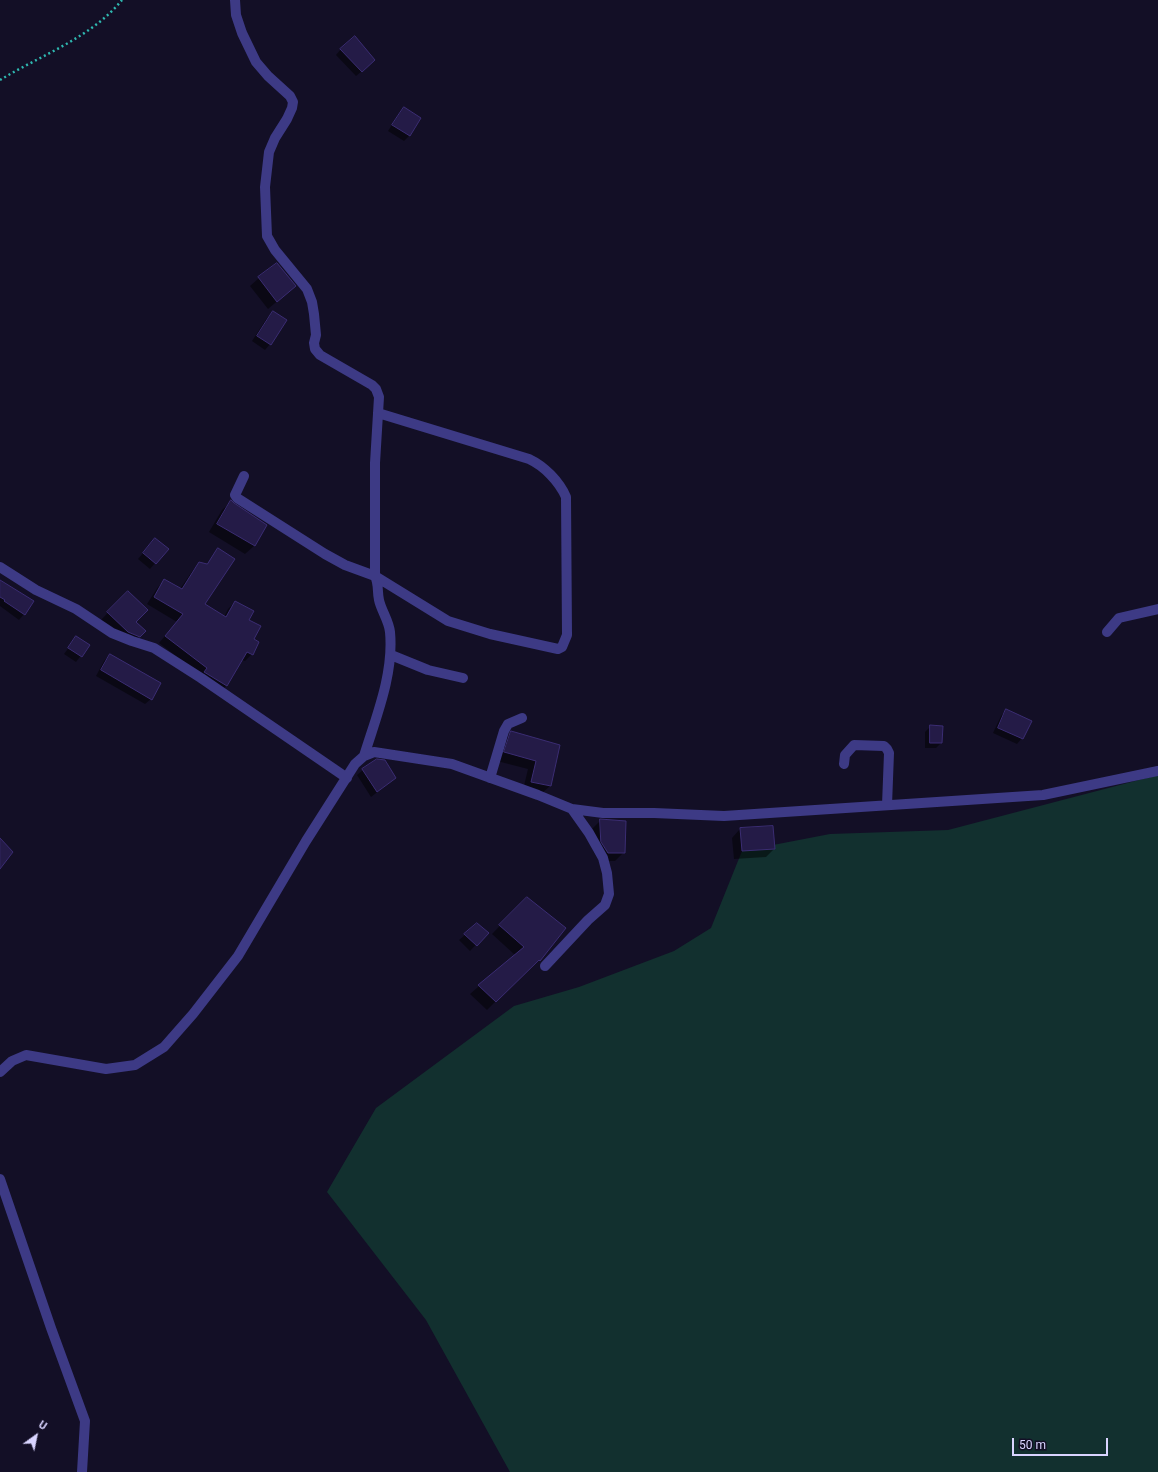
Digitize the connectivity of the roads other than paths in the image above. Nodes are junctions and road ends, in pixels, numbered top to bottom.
1 (235, 0) edge
2 (378, 413) junction
3 (244, 476) dead end
4 (0, 567) edge
5 (375, 576) junction
6 (1158, 609) edge
7 (1107, 632) dead end
8 (391, 655) junction
9 (463, 678) dead end
10 (522, 718) dead end
11 (364, 756) junction
12 (844, 764) dead end
13 (1158, 771) edge
14 (347, 778) junction
15 (490, 778) junction
16 (887, 805) junction
17 (572, 809) junction
18 (545, 966) dead end
19 (0, 1072) edge
20 (0, 1179) edge
21 (82, 1472) edge

1 - 2 street
2 - 5 street
2 - 5 street
3 - 5 street
4 - 14 street
5 - 8 street
6 - 7 street
8 - 9 street
8 - 11 street
10 - 15 street
11 - 14 street
11 - 15 street
12 - 16 street
13 - 16 street
14 - 19 street
15 - 17 street
16 - 17 street
17 - 18 street
20 - 21 street

